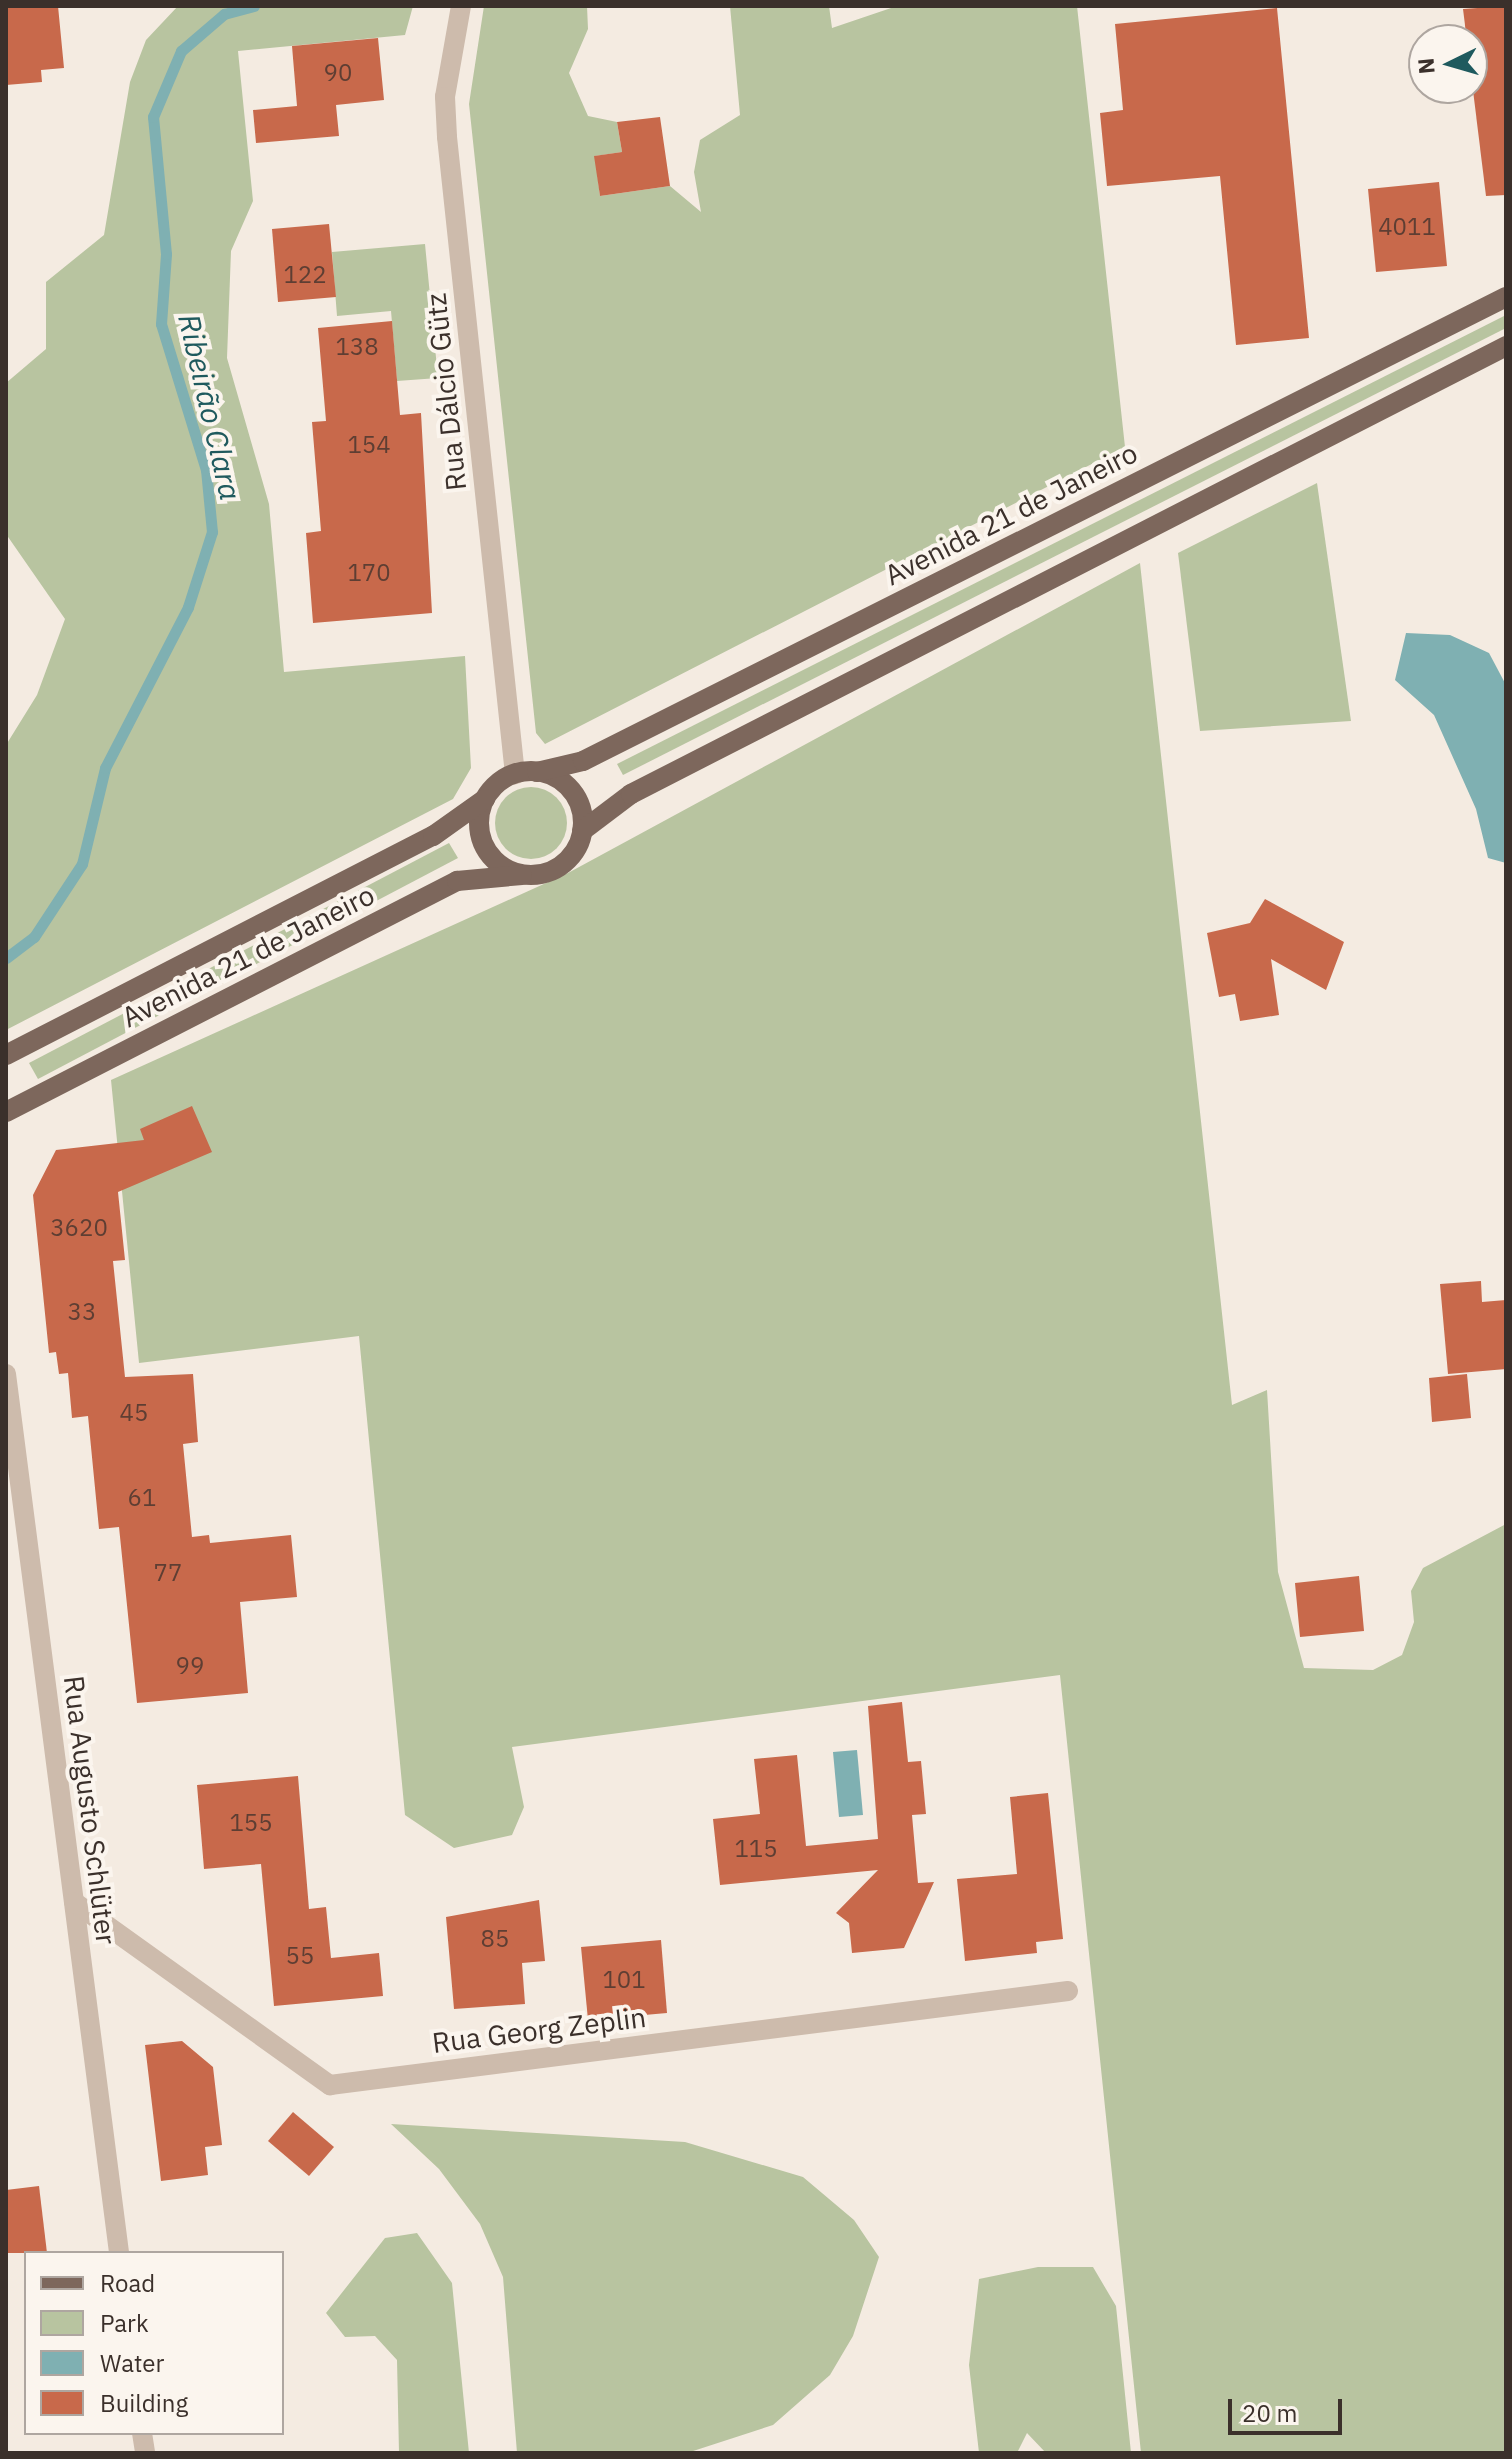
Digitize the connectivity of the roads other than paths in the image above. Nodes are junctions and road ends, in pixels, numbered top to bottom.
1 (461, 6) edge
2 (1506, 297) edge
3 (1506, 346) edge
4 (537, 772) junction
5 (515, 774) junction
6 (485, 799) junction
7 (582, 831) junction
8 (522, 875) junction
9 (6, 1055) edge
10 (6, 1112) edge
11 (6, 1374) edge
12 (74, 1902) junction
13 (1068, 1991) dead end
14 (119, 2251) edge

1 - 5 street, Rua Dálcio Gütz
2 - 4 main road, Avenida 21 de Janeiro
3 - 7 main road
4 - 5 main road
4 - 7 main road
5 - 6 main road
6 - 8 main road
6 - 9 main road, Avenida 21 de Janeiro
7 - 8 main road
8 - 10 main road, Avenida 21 de Janeiro
11 - 12 street, Rua Augusto Schlüter
12 - 13 street, Rua Georg Zeplin
12 - 14 street, Rua Augusto Schlüter

